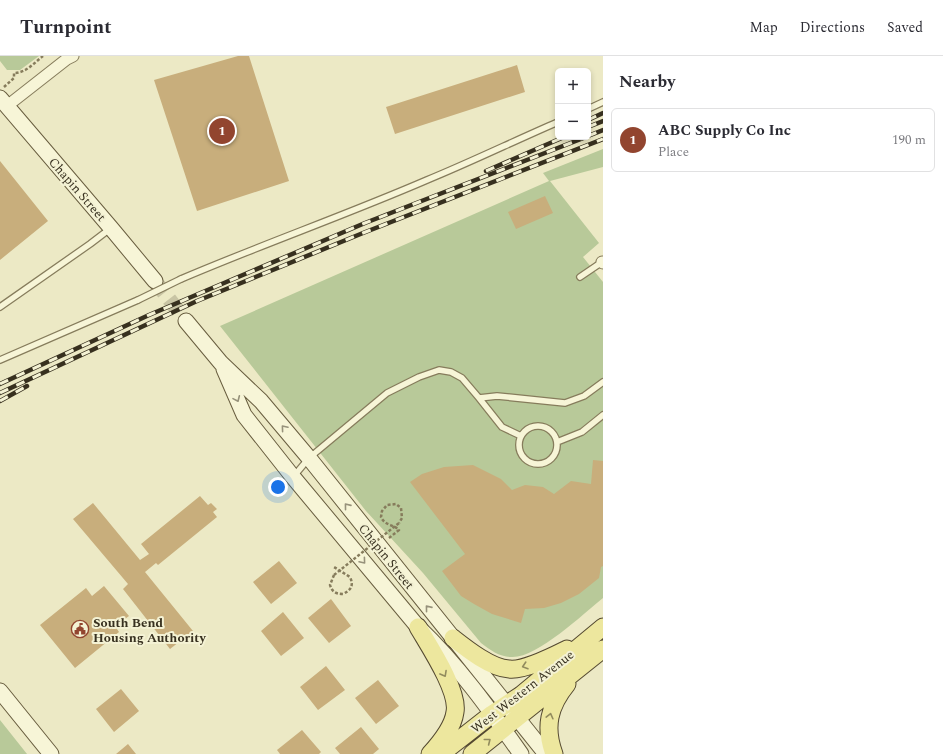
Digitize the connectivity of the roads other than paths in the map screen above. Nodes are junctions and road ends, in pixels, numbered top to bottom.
1 (73, 56) edge
2 (4, 102) edge
3 (603, 102) edge
4 (591, 108) edge
5 (555, 123) edge
6 (111, 228) junction
7 (602, 262) edge
8 (580, 277) dead end
9 (154, 281) tunnel mouth
10 (0, 307) edge
11 (186, 321) tunnel mouth
12 (0, 360) edge
13 (221, 363) junction
14 (603, 382) edge
15 (479, 398) junction
16 (603, 415) edge
17 (521, 436) junction
18 (556, 442) junction
19 (309, 458) junction
20 (293, 477) junction
21 (418, 627) junction
22 (603, 627) edge
23 (453, 638) junction
24 (587, 640) junction
25 (603, 649) edge
26 (582, 666) junction
27 (0, 691) edge
28 (512, 712) junction
29 (492, 714) junction
30 (504, 729) junction
31 (51, 754) edge
32 (430, 754) edge
33 (441, 754) edge
34 (472, 754) edge
35 (522, 754) edge
36 (546, 754) edge
37 (554, 754) edge

1 - 2 street
2 - 6 main road, Chapin Street
3 - 4 lane
5 - 12 lane, bridge
6 - 9 main road, Chapin Street
6 - 10 lane
7 - 8 lane
11 - 13 main road, Chapin Street
19 -> 13 main road, Chapin Street
13 -> 20 main road, Chapin Street
14 - 15 lane
15 - 17 lane
15 - 19 lane
16 - 18 lane
17 - 18 lane
17 - 18 lane
19 - 20 lane
23 -> 19 main road, Chapin Street
20 -> 21 main road, Chapin Street
21 - 29 main road, Chapin Street
21 -> 32 main road
22 - 24 main road, West Western Avenue
24 -> 23 main road
23 - 28 main road, Chapin Street
24 - 28 main road, West Western Avenue
25 - 26 main road, West Western Avenue
26 - 28 main road, West Western Avenue
37 -> 26 main road
27 - 31 main road
28 - 29 main road, West Western Avenue
28 - 30 main road, West Western Avenue
28 - 36 main road, Chapin Street
29 - 30 main road, Chapin Street
29 - 33 main road, West Western Avenue
34 -> 30 main road, West Western Avenue
30 - 35 main road, Chapin Street

